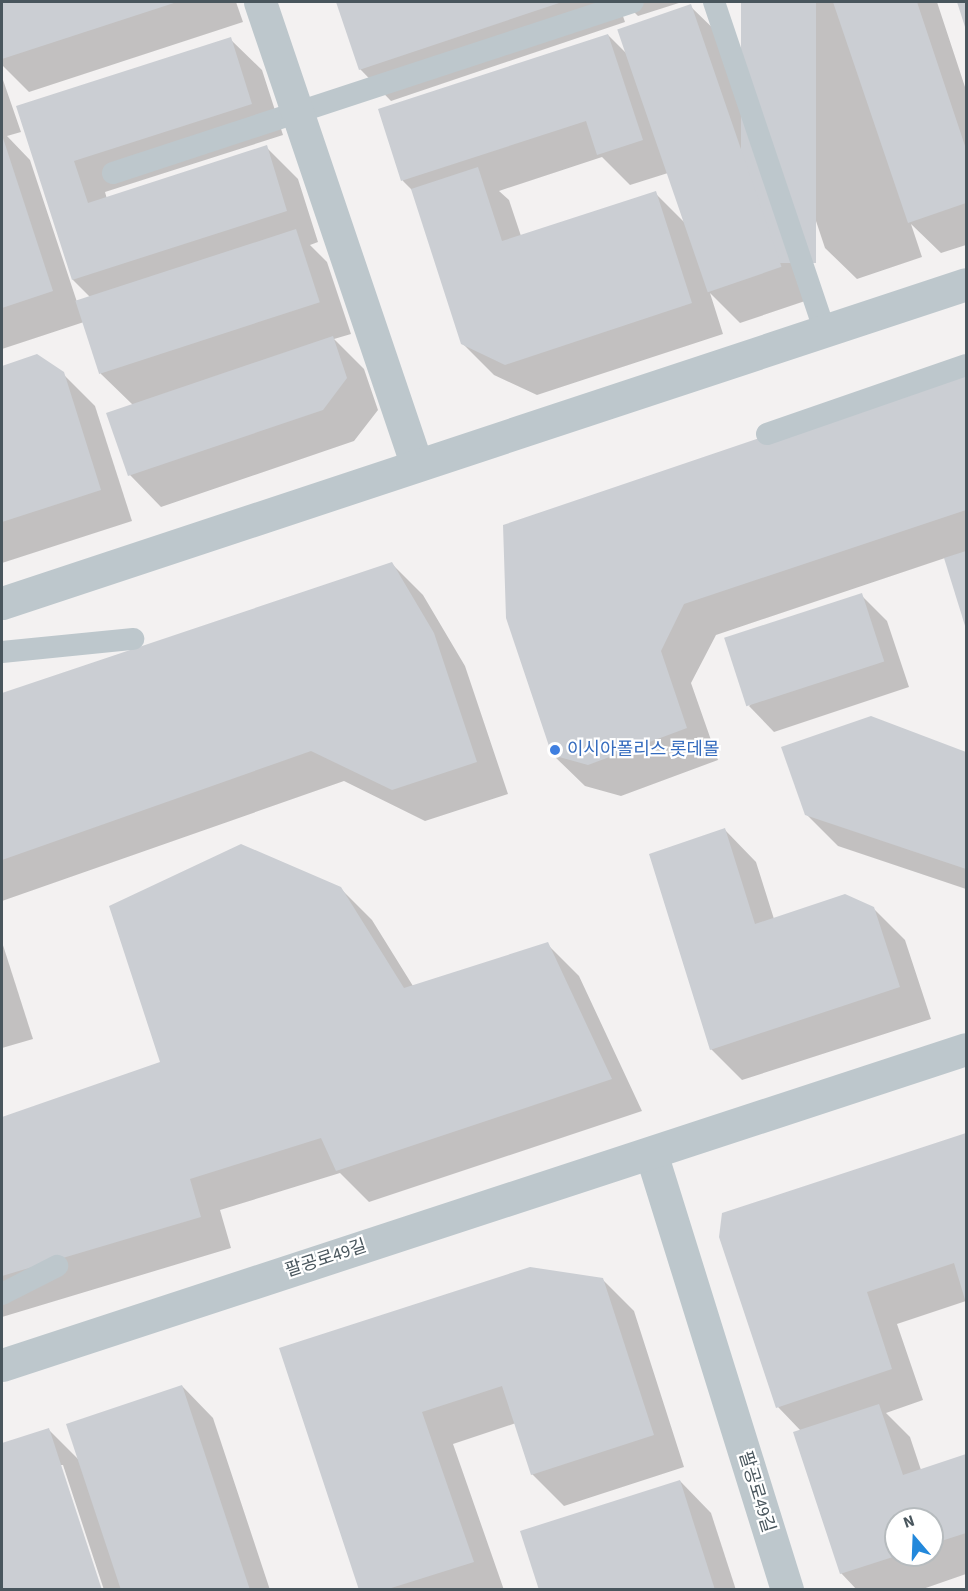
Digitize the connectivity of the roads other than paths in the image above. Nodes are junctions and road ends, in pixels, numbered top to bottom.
1 (260, 2) edge
2 (633, 2) edge
3 (714, 2) edge
4 (297, 111) junction
5 (113, 173) dead end
6 (966, 284) edge
7 (825, 331) junction
8 (966, 365) edge
9 (767, 434) dead end
10 (416, 464) junction
11 (2, 603) edge
12 (133, 639) dead end
13 (2, 652) edge
14 (966, 1049) edge
15 (651, 1153) junction
16 (57, 1266) dead end
17 (2, 1294) edge
18 (2, 1365) edge
19 (787, 1590) edge

1 - 4 street
2 - 4 lane
3 - 7 lane
4 - 5 lane
4 - 10 street
6 - 7 street
7 - 10 street
8 - 9 lane
10 - 11 street
12 - 13 lane
14 - 15 street, 팔공로49길
15 - 18 street, 팔공로49길
15 - 19 street, 팔공로49길
16 - 17 lane

